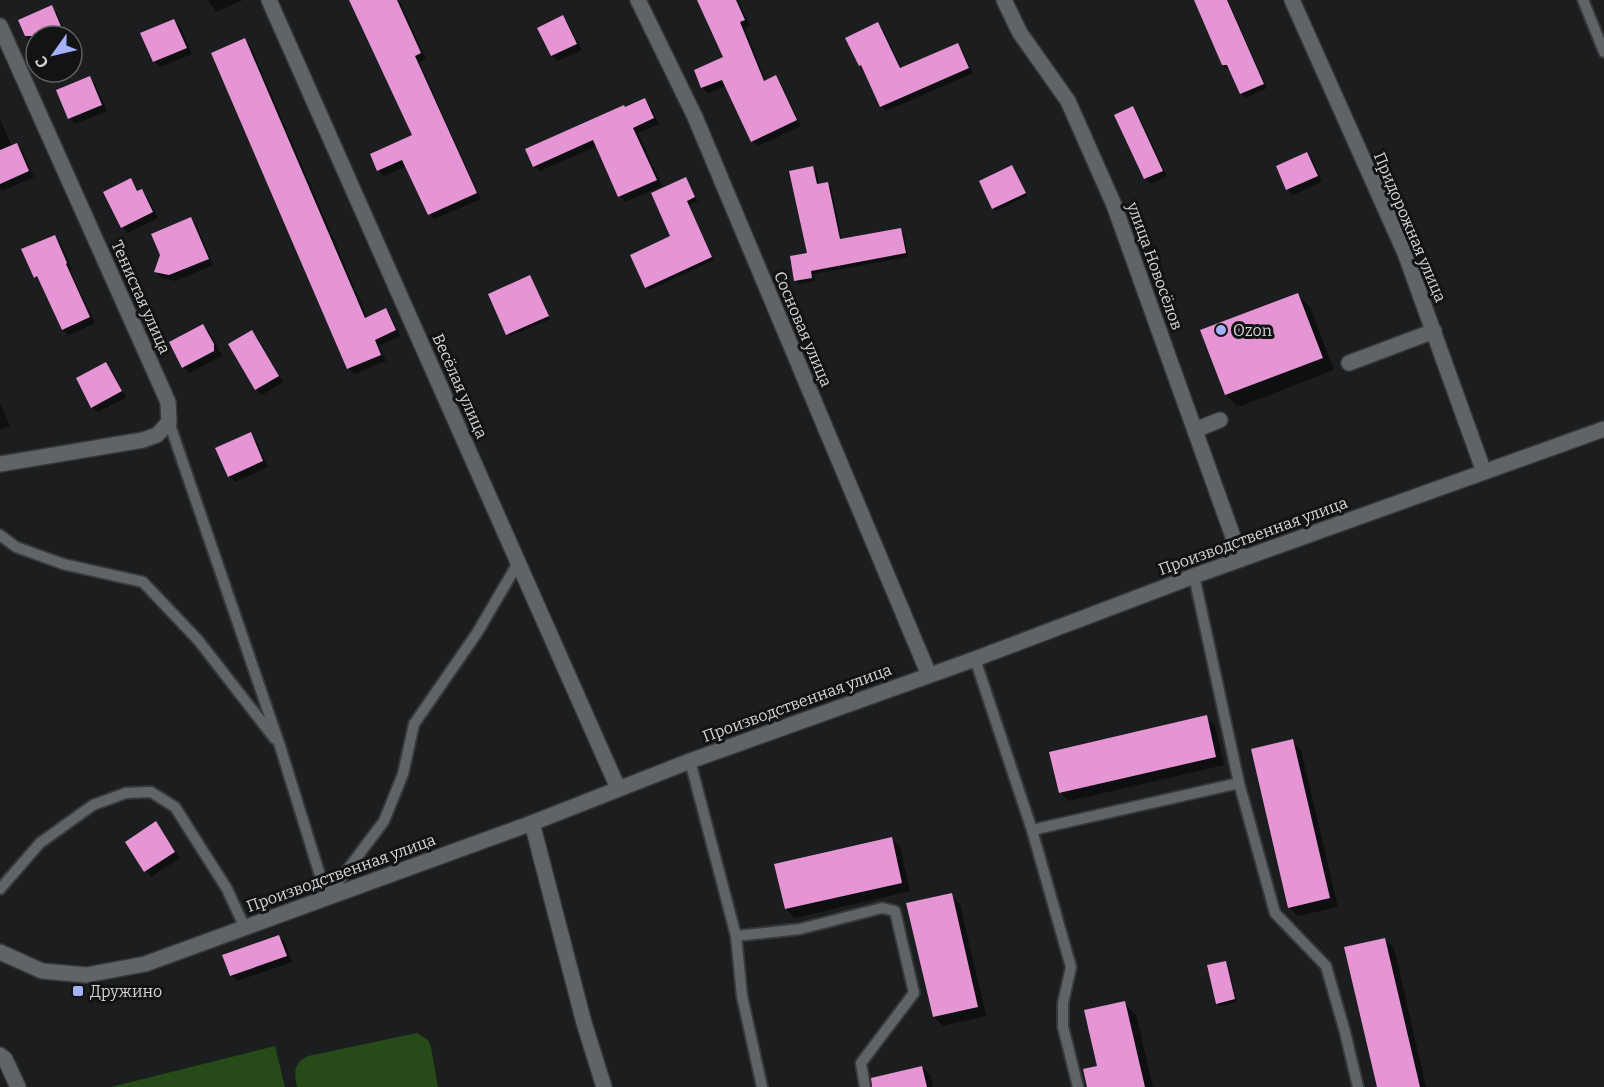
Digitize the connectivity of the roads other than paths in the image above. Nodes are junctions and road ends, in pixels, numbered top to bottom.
1 (268, 0) edge
2 (638, 0) edge
3 (1004, 0) edge
4 (1292, 0) edge
5 (1584, 0) edge
6 (0, 26) edge
7 (1604, 52) edge
8 (1434, 331) junction
9 (1349, 363) dead end
10 (1220, 420) dead end
11 (169, 422) junction
12 (1604, 429) edge
13 (1195, 430) junction
14 (0, 464) edge
15 (1484, 472) junction
16 (0, 535) edge
17 (1241, 559) junction
18 (518, 563) junction
19 (1194, 576) junction
20 (975, 659) junction
21 (929, 675) junction
22 (280, 746) junction
23 (690, 761) junction
24 (1239, 783) junction
25 (618, 788) junction
26 (532, 823) junction
27 (1032, 830) junction
28 (0, 890) edge
29 (327, 898) junction
30 (245, 928) junction
31 (736, 936) junction
32 (0, 952) edge
33 (0, 1056) edge
34 (18, 1087) edge
35 (604, 1087) edge
36 (762, 1087) edge
37 (865, 1087) edge
38 (1078, 1087) edge
39 (1358, 1087) edge

1 - 18 street, Весёлая улица
2 - 21 street, Сосновая улица
3 - 13 street, улица Новосёлов
4 - 8 street, Придорожная улица
5 - 7 lane
6 - 11 street, Тенистая улица
8 - 9 street
8 - 15 street, Придорожная улица
10 - 13 street
11 - 14 street
11 - 22 lane
12 - 15 street, Производственная улица
13 - 17 street, улица Новосёлов
15 - 17 street, Производственная улица
16 - 22 lane
17 - 19 street, Производственная улица
18 - 25 street, Весёлая улица
18 - 29 lane
19 - 20 street, Производственная улица
19 - 24 lane
20 - 21 street, Производственная улица
20 - 27 lane
21 - 23 street, Производственная улица
22 - 29 lane
23 - 25 street, Производственная улица
23 - 31 lane
24 - 27 lane
24 - 39 lane
25 - 26 street, Производственная улица
26 - 29 street, Производственная улица
26 - 35 street
27 - 38 lane
28 - 30 lane
29 - 30 street, Производственная улица
30 - 32 street, Производственная улица
31 - 36 lane
31 - 37 lane
33 - 34 street

